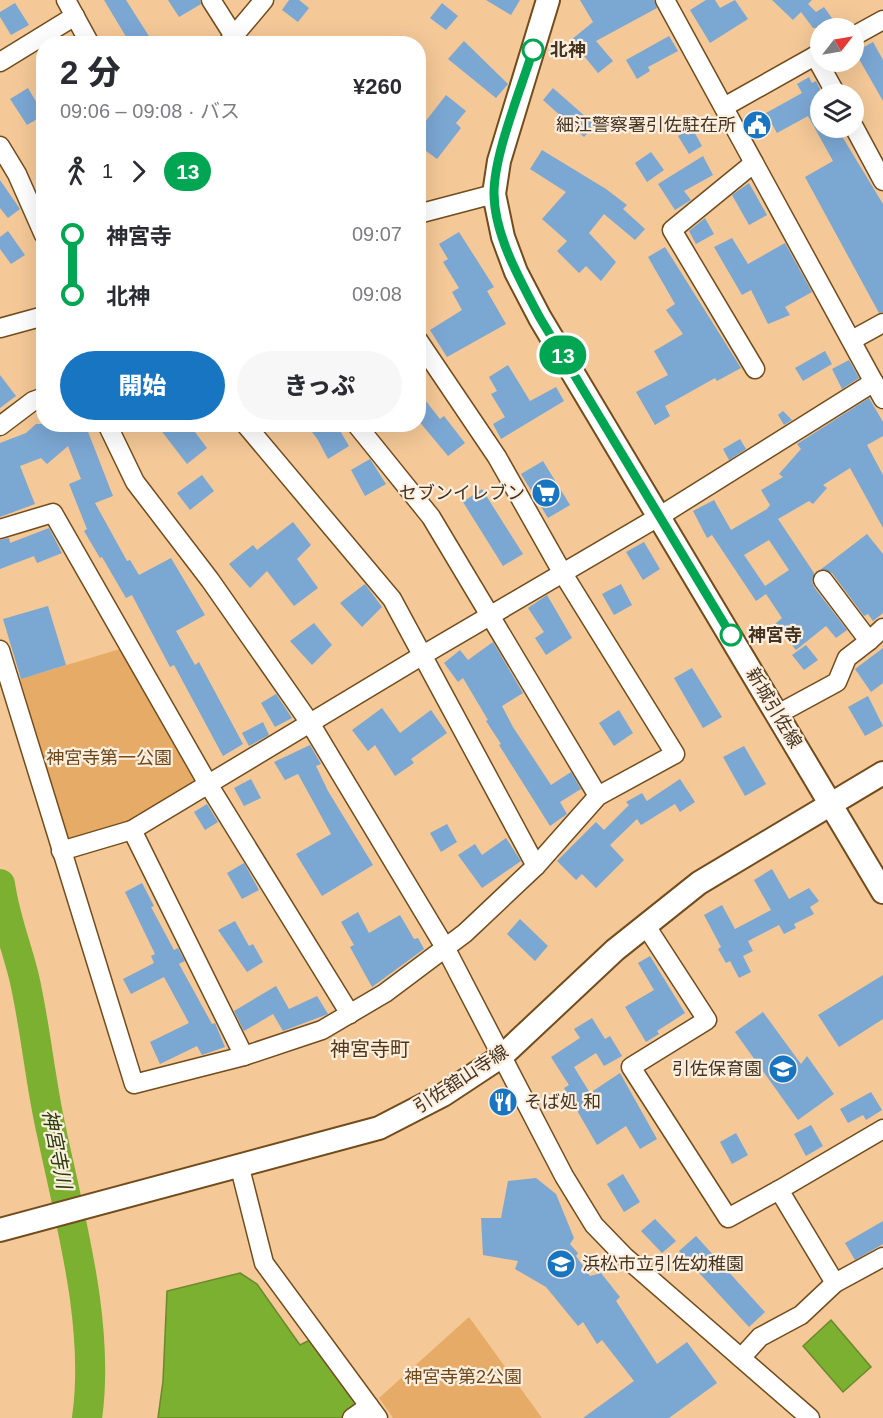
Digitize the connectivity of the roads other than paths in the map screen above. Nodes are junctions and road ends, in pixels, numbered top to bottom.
1 (211, 0) edge
2 (264, 0) edge
3 (548, 0) edge
4 (665, 0) edge
5 (71, 8) edge
6 (883, 20) edge
7 (864, 30) edge
8 (86, 36) edge
9 (230, 36) edge
10 (237, 36) edge
11 (810, 59) edge
12 (0, 62) edge
13 (723, 107) junction
14 (860, 138) edge
15 (0, 146) edge
16 (754, 163) junction
17 (883, 181) edge
18 (494, 194) junction
19 (426, 212) edge
20 (36, 217) edge
21 (36, 318) edge
22 (883, 323) edge
23 (0, 328) edge
24 (852, 340) junction
25 (426, 352) edge
26 (755, 369) dead end
27 (874, 382) junction
28 (883, 399) edge
29 (36, 400) edge
30 (0, 426) edge
31 (111, 432) edge
32 (252, 432) edge
33 (362, 432) edge
34 (660, 516) junction
35 (0, 529) edge
36 (562, 572) junction
37 (823, 580) dead end
38 (489, 617) junction
39 (883, 628) edge
40 (869, 641) junction
41 (0, 650) edge
42 (423, 655) junction
43 (778, 714) junction
44 (310, 723) junction
45 (883, 773) edge
46 (208, 784) junction
47 (598, 796) junction
48 (831, 803) junction
49 (132, 830) junction
50 (61, 851) junction
51 (536, 866) junction
52 (883, 892) edge
53 (646, 926) junction
54 (446, 949) junction
55 (350, 1014) junction
56 (244, 1056) junction
57 (502, 1056) junction
58 (883, 1129) edge
59 (239, 1164) junction
60 (779, 1190) junction
61 (5, 1229) edge
62 (883, 1257) edge
63 (835, 1283) junction
64 (741, 1358) junction
65 (373, 1412) edge
66 (352, 1418) edge
67 (810, 1418) edge

1 - 9 street
2 - 10 street
3 - 18 main road, 新城引佐線
4 - 13 street
5 - 8 street
5 - 12 street
6 - 7 street
11 - 13 street
13 - 16 street
14 - 17 street
15 - 20 street
16 - 24 street
16 - 26 street
18 - 19 street
18 - 34 main road, 新城引佐線
21 - 23 street
22 - 24 street
24 - 27 street
25 - 36 street
27 - 28 street
27 - 34 street
29 - 30 street
31 - 44 street
32 - 42 street
33 - 38 street
34 - 36 street
34 - 43 main road, 新城引佐線
35 - 46 street
36 - 38 street
36 - 47 street
37 - 40 street
38 - 42 street
38 - 47 street
39 - 40 street
40 - 43 street
41 - 50 street
42 - 44 street
42 - 51 street
43 - 48 main road, 新城引佐線
44 - 46 street
44 - 54 street
45 - 48 main road, 引佐舘山寺線
46 - 49 street
46 - 55 street
47 - 51 street
48 - 52 main road, 新城引佐線
48 - 53 main road, 引佐舘山寺線
49 - 50 street
49 - 56 street
50 - 56 street
51 - 54 street
53 - 57 main road, 引佐舘山寺線
53 - 60 street
54 - 55 street
54 - 57 street
55 - 56 street
57 - 59 main road, 引佐舘山寺線
57 - 64 street
58 - 60 street
59 - 61 main road, 引佐舘山寺線
59 - 65 street
60 - 63 street
62 - 63 street
63 - 64 street
64 - 67 street
65 - 66 street

